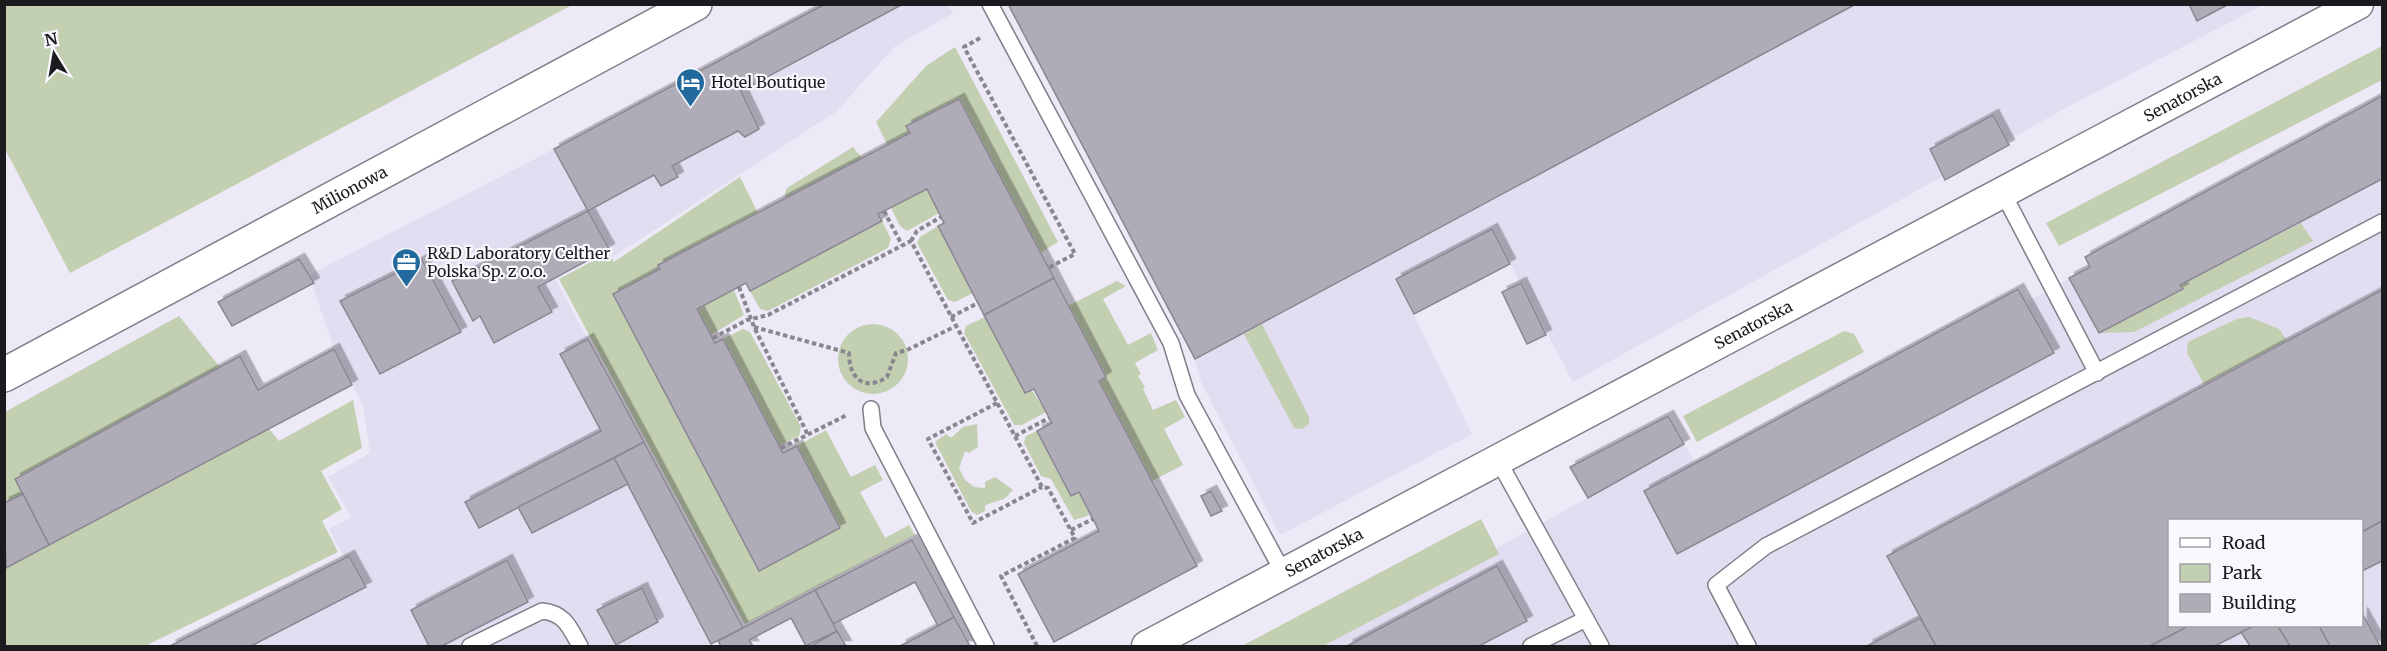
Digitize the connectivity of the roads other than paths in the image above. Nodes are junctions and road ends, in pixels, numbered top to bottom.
1 (695, 4) edge
2 (990, 4) edge
3 (2358, 4) edge
4 (2003, 193) junction
5 (2382, 222) edge
6 (2097, 373) junction
7 (4, 375) edge
8 (870, 409) dead end
9 (1498, 460) junction
10 (1284, 574) junction
11 (1586, 619) junction
12 (470, 646) edge
13 (580, 646) edge
14 (986, 646) edge
15 (1147, 646) edge
16 (1531, 646) edge
17 (1601, 646) edge
18 (1748, 646) edge

1 - 7 street, Milionowa
2 - 10 lane
3 - 4 street, Senatorska
4 - 6 lane
4 - 9 street, Senatorska
5 - 6 lane
6 - 18 lane
8 - 14 lane
9 - 10 street, Senatorska
9 - 11 lane
10 - 15 street, Senatorska
11 - 16 lane
11 - 17 lane
12 - 13 lane

